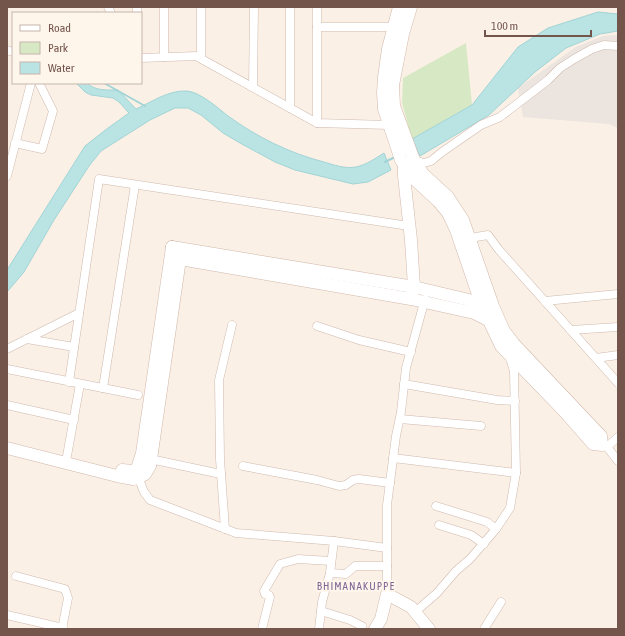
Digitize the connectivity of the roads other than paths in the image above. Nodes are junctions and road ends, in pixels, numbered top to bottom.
1 (164, 7) edge
2 (201, 7) edge
3 (254, 7) edge
4 (290, 7) edge
5 (317, 7) edge
6 (399, 7) edge
7 (411, 7) edge
8 (317, 27) junction
9 (394, 27) junction
10 (618, 46) edge
11 (164, 57) junction
12 (142, 58) edge
13 (201, 58) junction
14 (31, 84) edge
15 (39, 84) edge
16 (253, 87) junction
17 (290, 108) junction
18 (317, 123) junction
19 (389, 125) junction
20 (15, 143) junction
21 (406, 155) junction
22 (7, 176) edge
23 (135, 185) junction
24 (409, 226) junction
25 (470, 239) junction
26 (172, 247) junction
27 (180, 259) junction
28 (412, 293) junction
29 (618, 294) edge
30 (426, 296) junction
31 (545, 301) junction
32 (482, 306) junction
33 (80, 313) junction
34 (492, 316) junction
35 (232, 325) dead end
36 (317, 326) dead end
37 (618, 327) edge
38 (571, 330) junction
39 (27, 339) junction
40 (74, 347) junction
41 (7, 349) edge
42 (411, 352) junction
43 (509, 355) junction
44 (618, 355) edge
45 (596, 358) junction
46 (7, 369) edge
47 (69, 382) junction
48 (618, 382) edge
49 (80, 384) junction
50 (404, 384) junction
51 (103, 388) junction
52 (138, 395) dead end
53 (515, 401) junction
54 (7, 406) edge
55 (400, 419) junction
56 (74, 420) junction
57 (481, 426) dead end
58 (618, 437) edge
59 (7, 440) edge
60 (605, 446) junction
61 (7, 448) edge
62 (67, 456) junction
63 (393, 458) junction
64 (150, 459) junction
65 (618, 461) edge
66 (243, 466) dead end
67 (516, 473) junction
68 (137, 474) junction
69 (221, 474) junction
70 (390, 483) junction
71 (436, 506) dead end
72 (439, 525) dead end
73 (225, 529) junction
74 (496, 529) junction
75 (334, 541) junction
76 (484, 544) junction
77 (387, 548) junction
78 (331, 561) junction
79 (386, 566) junction
80 (330, 573) junction
81 (16, 576) dead end
82 (386, 594) junction
83 (501, 602) dead end
84 (321, 611) junction
85 (415, 612) junction
86 (7, 615) edge
87 (63, 628) edge
88 (360, 628) edge
89 (262, 629) edge
90 (319, 629) edge
91 (374, 629) edge
92 (429, 629) edge
93 (484, 629) edge

1 - 11 street
2 - 13 street
3 - 16 street
4 - 17 street
5 - 8 street
6 - 9 street
7 - 21 street
8 - 9 street
8 - 18 street
9 - 19 street
10 - 21 street
11 - 12 street
11 - 13 street
13 - 16 street
14 - 20 street
15 - 20 street
16 - 17 street
17 - 18 street
18 - 19 street
19 - 21 street
20 - 22 street
21 - 24 street
21 - 25 street
21 - 32 street
23 - 24 street
23 - 33 street
23 - 51 street
24 - 28 street
25 - 31 street
25 - 34 street
26 - 27 street
26 - 28 street
26 - 68 street
27 - 28 street
27 - 64 street
28 - 30 street
29 - 31 street
30 - 32 street
30 - 34 street
30 - 42 street
31 - 38 street
32 - 34 street
33 - 39 street
33 - 40 street
34 - 43 street
34 - 60 street
35 - 69 street
36 - 42 street
37 - 38 street
38 - 45 street
39 - 40 street
39 - 41 street
40 - 47 street
42 - 50 street
43 - 53 street
43 - 60 street
44 - 45 street
45 - 48 street
46 - 47 street
47 - 49 street
49 - 51 street
49 - 56 street
50 - 53 street
50 - 55 street
51 - 52 street
53 - 67 street
54 - 56 street
55 - 57 street
55 - 63 street
56 - 62 street
58 - 60 street
59 - 62 street
60 - 65 street
61 - 68 street
62 - 68 street
63 - 67 street
63 - 70 street
64 - 68 street
64 - 69 street
66 - 70 street
67 - 74 street
68 - 73 street
69 - 73 street
70 - 77 street
71 - 74 street
72 - 76 street
73 - 75 street
74 - 76 street
75 - 77 street
75 - 78 street
76 - 85 street
77 - 79 street
78 - 80 street
78 - 89 street
79 - 80 street
79 - 82 street
80 - 84 street
81 - 87 street
82 - 85 street
82 - 91 street
83 - 93 street
84 - 88 street
84 - 90 street
85 - 92 street
86 - 87 street
88 - 91 street

